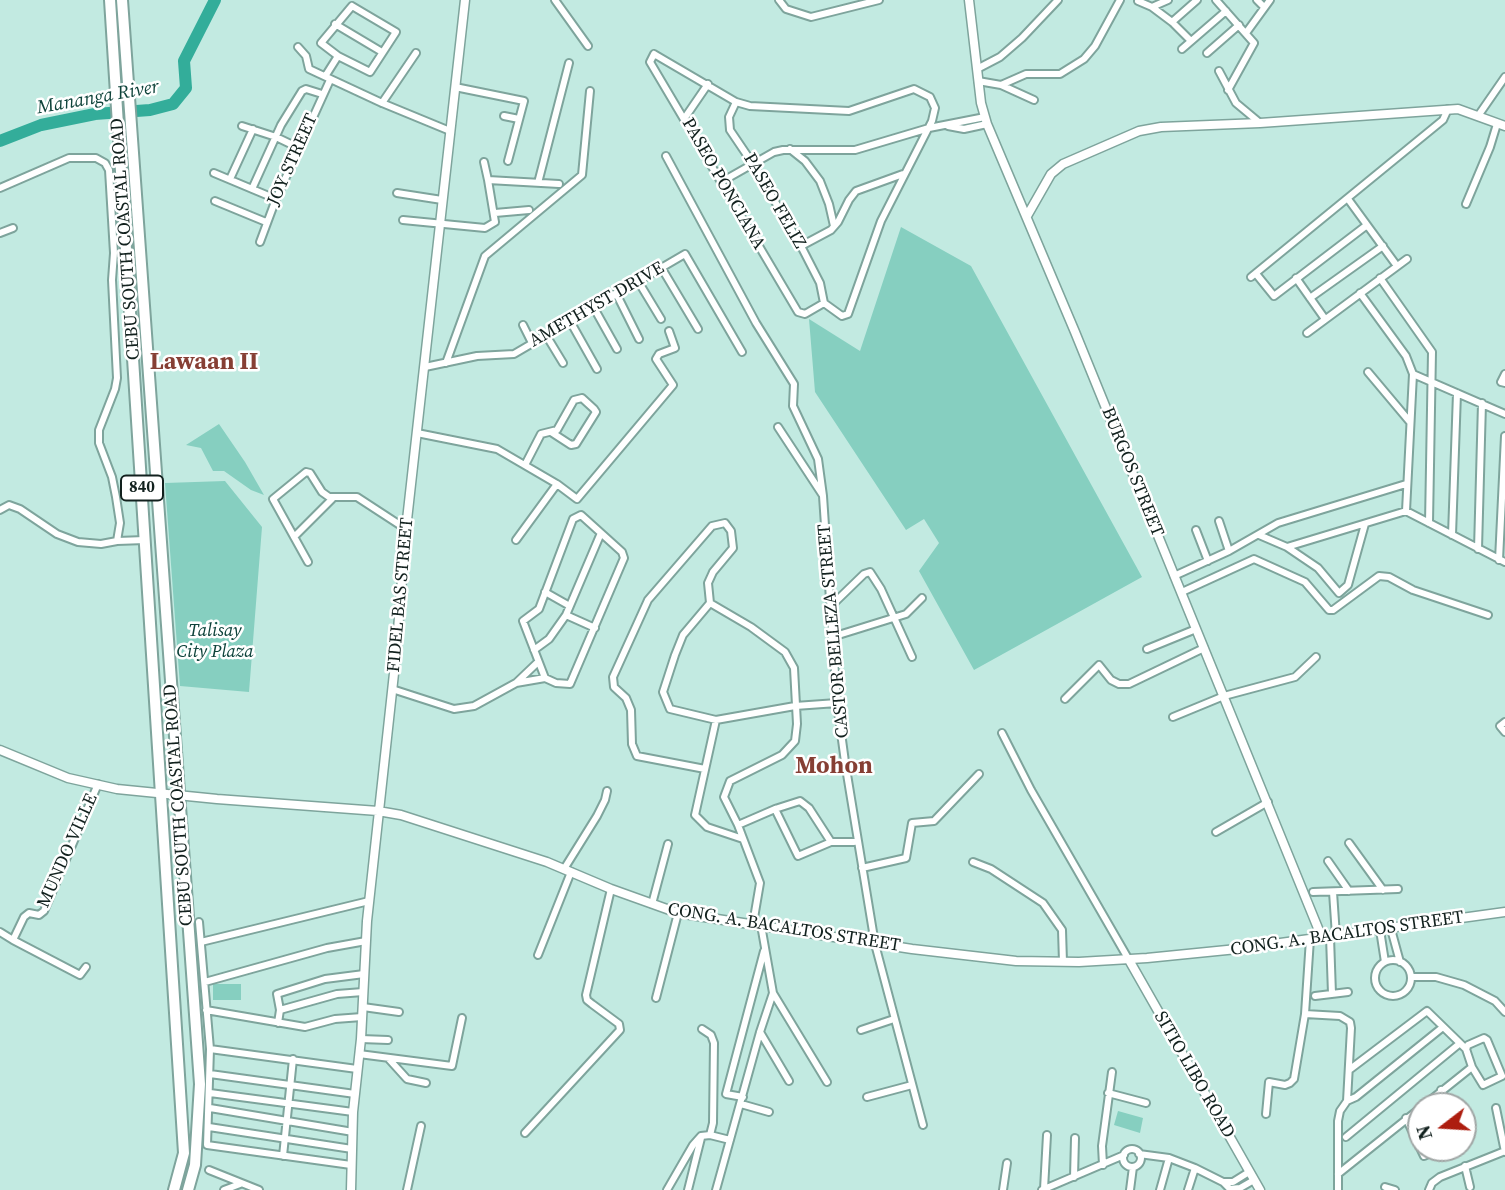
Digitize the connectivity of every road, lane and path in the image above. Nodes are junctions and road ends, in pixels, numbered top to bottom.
1 (110, 0) edge
2 (122, 0) edge
3 (465, 0) edge
4 (555, 0) edge
5 (779, 0) edge
6 (879, 0) edge
7 (969, 0) edge
8 (975, 0) edge
9 (1058, 0) edge
10 (1120, 0) edge
11 (1168, 0) edge
12 (1197, 0) edge
13 (1216, 0) edge
14 (1257, 0) edge
15 (1270, 0) edge
16 (1138, 1) edge
17 (1152, 7) junction
18 (1264, 7) junction
19 (971, 11) junction
20 (1226, 11) junction
21 (1171, 22) junction
22 (335, 24) junction
23 (1239, 25) junction
24 (1246, 33) junction
25 (1191, 41) junction
26 (588, 46) dead end
27 (298, 47) dead end
28 (1182, 49) dead end
29 (382, 52) junction
30 (416, 53) dead end
31 (1207, 53) dead end
32 (338, 56) junction
33 (569, 63) dead end
34 (977, 69) junction
35 (1219, 71) dead end
36 (328, 77) junction
37 (1505, 77) edge
38 (978, 81) junction
39 (708, 84) junction
40 (1001, 85) junction
41 (455, 87) junction
42 (1228, 90) junction
43 (590, 91) dead end
44 (322, 94) junction
45 (1034, 100) dead end
46 (736, 102) junction
47 (382, 103) junction
48 (1448, 109) junction
49 (504, 116) dead end
50 (1478, 116) junction
51 (519, 119) junction
52 (684, 119) junction
53 (986, 121) junction
54 (1260, 123) junction
55 (1501, 125) edge
56 (242, 126) dead end
57 (929, 128) junction
58 (253, 129) junction
59 (450, 131) junction
60 (276, 137) junction
61 (299, 148) junction
62 (790, 149) junction
63 (666, 156) dead end
64 (508, 161) dead end
65 (484, 162) dead end
66 (753, 164) junction
67 (215, 173) dead end
68 (903, 174) junction
69 (230, 179) junction
70 (488, 180) junction
71 (721, 182) junction
72 (538, 183) junction
73 (559, 184) dead end
74 (0, 188) edge
75 (252, 189) junction
76 (397, 193) dead end
77 (276, 199) junction
78 (442, 200) junction
79 (1348, 200) junction
80 (215, 201) dead end
81 (1466, 204) dead end
82 (529, 210) dead end
83 (495, 213) junction
84 (1027, 216) junction
85 (403, 220) dead end
86 (266, 222) junction
87 (440, 222) junction
88 (1367, 225) junction
89 (834, 226) junction
90 (13, 228) dead end
91 (0, 233) edge
92 (260, 242) dead end
93 (801, 246) junction
94 (1382, 246) junction
95 (1407, 258) dead end
96 (1397, 266) junction
97 (661, 267) junction
98 (1296, 278) junction
99 (1380, 278) junction
100 (638, 281) junction
101 (616, 293) junction
102 (1360, 293) junction
103 (1310, 299) junction
104 (824, 303) junction
105 (594, 308) junction
106 (661, 319) dead end
107 (1325, 319) junction
108 (570, 321) junction
109 (523, 325) dead end
110 (698, 329) dead end
111 (669, 331) dead end
112 (1307, 333) dead end
113 (546, 335) junction
114 (639, 339) dead end
115 (532, 343) junction
116 (617, 349) dead end
117 (742, 352) dead end
118 (446, 363) junction
119 (562, 363) dead end
120 (425, 367) junction
121 (597, 369) dead end
122 (1368, 372) dead end
123 (1412, 374) junction
124 (1505, 374) edge
125 (1432, 382) junction
126 (1505, 383) edge
127 (1457, 393) junction
128 (1482, 403) junction
129 (1505, 414) edge
130 (1410, 422) junction
131 (778, 427) dead end
132 (417, 432) junction
133 (551, 432) junction
134 (1505, 436) edge
135 (525, 465) junction
136 (557, 484) junction
137 (1406, 484) junction
138 (823, 496) junction
139 (332, 499) junction
140 (0, 510) edge
141 (290, 511) dead end
142 (1406, 511) junction
143 (283, 517) junction
144 (1219, 521) dead end
145 (1429, 523) junction
146 (1365, 524) junction
147 (406, 529) junction
148 (1196, 530) dead end
149 (601, 533) junction
150 (1259, 535) junction
151 (1452, 535) junction
152 (294, 537) junction
153 (145, 540) junction
154 (516, 540) dead end
155 (117, 541) junction
156 (1287, 547) junction
157 (1478, 549) junction
158 (1229, 551) junction
159 (1208, 561) junction
160 (1502, 561) edge
161 (308, 562) dead end
162 (1174, 576) junction
163 (545, 592) junction
164 (1182, 592) junction
165 (922, 598) dead end
166 (710, 603) junction
167 (568, 605) junction
168 (830, 607) junction
169 (566, 615) junction
170 (1488, 615) dead end
171 (894, 618) junction
172 (595, 628) junction
173 (1196, 629) junction
174 (832, 637) junction
175 (1204, 648) junction
176 (1147, 649) dead end
177 (534, 650) junction
178 (912, 657) dead end
179 (1316, 657) dead end
180 (538, 662) junction
181 (545, 678) junction
182 (516, 683) junction
183 (392, 690) junction
184 (1224, 696) junction
185 (1065, 699) dead end
186 (837, 703) junction
187 (795, 706) junction
188 (1173, 717) dead end
189 (716, 720) junction
190 (1505, 722) edge
191 (1505, 732) edge
192 (1002, 733) dead end
193 (0, 750) edge
194 (705, 769) junction
195 (979, 774) dead end
196 (98, 785) junction
197 (607, 791) dead end
198 (161, 794) junction
199 (178, 795) junction
200 (1268, 802) junction
201 (775, 809) junction
202 (378, 811) junction
203 (738, 825) junction
204 (1216, 832) dead end
205 (743, 839) junction
206 (831, 842) junction
207 (854, 842) dead end
208 (1349, 843) dead end
209 (668, 844) dead end
210 (1328, 861) dead end
211 (973, 862) dead end
212 (862, 867) junction
213 (568, 870) junction
214 (611, 889) junction
215 (1398, 889) dead end
216 (1383, 890) junction
217 (1334, 891) junction
218 (1349, 891) junction
219 (1313, 892) dead end
220 (369, 901) junction
221 (652, 904) junction
222 (1505, 912) edge
223 (678, 913) junction
224 (199, 922) dead end
225 (757, 924) junction
226 (1391, 929) junction
227 (1380, 930) junction
228 (0, 932) edge
229 (1329, 937) junction
230 (1310, 939) junction
231 (13, 940) junction
232 (366, 941) junction
233 (201, 943) junction
234 (875, 944) junction
235 (764, 950) junction
236 (538, 955) dead end
237 (1129, 960) junction
238 (1063, 962) junction
239 (1385, 962) junction
240 (1400, 962) junction
241 (86, 967) dead end
242 (363, 974) junction
243 (1411, 977) junction
244 (205, 982) junction
245 (363, 992) junction
246 (1348, 992) dead end
247 (773, 993) junction
248 (1332, 994) junction
249 (1315, 996) dead end
250 (656, 998) dead end
251 (206, 1010) junction
252 (280, 1010) junction
253 (363, 1012) junction
254 (399, 1012) dead end
255 (1505, 1012) edge
256 (1306, 1014) junction
257 (462, 1018) dead end
258 (894, 1018) junction
259 (278, 1023) junction
260 (1443, 1027) junction
261 (702, 1029) dead end
262 (861, 1030) dead end
263 (760, 1032) junction
264 (361, 1039) junction
265 (388, 1041) dead end
266 (1459, 1044) junction
267 (210, 1049) junction
268 (1466, 1049) junction
269 (359, 1054) junction
270 (388, 1058) junction
271 (293, 1059) junction
272 (204, 1065) junction
273 (1472, 1067) junction
274 (357, 1069) junction
275 (1349, 1070) junction
276 (1112, 1072) dead end
277 (210, 1074) junction
278 (789, 1080) dead end
279 (827, 1082) dead end
280 (426, 1083) dead end
281 (289, 1085) junction
282 (912, 1085) junction
283 (1441, 1090) joint
284 (715, 1091) junction
285 (1439, 1092) edge
286 (210, 1093) junction
287 (1108, 1093) junction
288 (355, 1094) junction
289 (726, 1094) junction
290 (867, 1097) dead end
291 (742, 1100) junction
292 (1347, 1101) junction
293 (1146, 1102) dead end
294 (288, 1103) junction
295 (210, 1108) junction
296 (1496, 1108) dead end
297 (353, 1112) junction
298 (769, 1112) dead end
299 (1266, 1114) dead end
300 (1406, 1118) edge
301 (287, 1121) junction
302 (923, 1125) dead end
303 (421, 1126) dead end
304 (209, 1127) junction
305 (353, 1132) junction
306 (525, 1133) dead end
307 (710, 1135) junction
308 (1047, 1135) dead end
309 (701, 1136) junction
310 (1346, 1137) dead end
311 (285, 1138) junction
312 (1075, 1138) dead end
313 (730, 1140) junction
314 (352, 1149) junction
315 (1505, 1151) edge
316 (1139, 1154) junction
317 (1124, 1155) junction
318 (284, 1156) junction
319 (1169, 1158) junction
320 (1007, 1164) dead end
321 (1103, 1165) junction
322 (351, 1166) junction
323 (1465, 1166) junction
324 (1133, 1167) junction
325 (1195, 1168) junction
326 (209, 1170) dead end
327 (1338, 1174) junction
328 (1074, 1177) junction
329 (1255, 1181) edge
330 (240, 1184) junction
331 (1385, 1186) dead end
332 (1470, 1186) dead end
333 (1130, 1188) edge
334 (174, 1190) edge
335 (188, 1190) edge
336 (224, 1190) edge
337 (259, 1190) edge
338 (352, 1190) edge
339 (407, 1190) edge
340 (667, 1190) edge
341 (688, 1190) edge
342 (716, 1190) edge
343 (1003, 1190) edge
344 (1043, 1190) edge
345 (1122, 1190) edge
346 (1160, 1190) edge
347 (1188, 1190) edge
348 (1338, 1190) edge
349 (1395, 1190) edge
350 (1429, 1190) edge

1 - 153 highway, CEBU SOUTH COASTAL ROAD / 840
2 - 199 highway, CEBU SOUTH COASTAL ROAD / 840
3 - 41 street, FIDEL BAS STREET
4 - 26 street
5 - 6 street
7 - 19 street, BURGOS STREET
8 - 19 street
9 - 34 street
10 - 40 street
11 - 17 street
12 - 21 street
13 - 20 street
14 - 18 street
15 - 18 street
16 - 17 street
17 - 21 street
18 - 24 street
19 - 34 street, BURGOS STREET
20 - 23 street
20 - 25 street
21 - 25 street
22 - 29 street
22 - 29 street
22 - 32 street
23 - 24 street
23 - 31 street
24 - 42 street
25 - 28 street
27 - 36 street
29 - 32 street
30 - 47 street
32 - 36 street, JOY STREET
33 - 72 street
34 - 38 street, BURGOS STREET
35 - 42 street
36 - 44 street, JOY STREET
36 - 47 street
37 - 50 street
38 - 40 street
38 - 53 street, BURGOS STREET
39 - 46 street
39 - 52 street
39 - 52 street, PASEO PONCIANA
40 - 45 street
41 - 51 street
41 - 59 street, FIDEL BAS STREET
42 - 54 street
43 - 118 street
44 - 60 street
44 - 61 street, JOY STREET
46 - 57 street
46 - 66 street, PASEO FELIZ
47 - 59 street
48 - 50 street
48 - 54 street
48 - 79 street
49 - 51 street
50 - 55 street
51 - 64 street
52 - 71 street, PASEO PONCIANA
53 - 57 street
53 - 84 street, BURGOS STREET
54 - 84 street
55 - 81 street
56 - 58 street
57 - 62 street
57 - 68 street
58 - 60 street
58 - 69 street
59 - 78 street, FIDEL BAS STREET
60 - 61 street
60 - 75 street
61 - 77 street, JOY STREET
62 - 66 street
62 - 89 street
63 - 138 street, CASTOR BELLEZA STREET
65 - 70 street
66 - 71 street
66 - 93 street, PASEO FELIZ
67 - 69 street
68 - 89 street
68 - 104 street
69 - 75 street
70 - 72 street
70 - 83 street
71 - 104 street, PASEO PONCIANA
72 - 73 street
74 - 155 street
75 - 77 street
76 - 78 street
77 - 86 street, JOY STREET
78 - 87 street, FIDEL BAS STREET
79 - 88 street
79 - 98 street
80 - 86 street
82 - 83 street
83 - 87 street
84 - 162 street, BURGOS STREET
85 - 87 street
86 - 92 street, JOY STREET
87 - 120 street, FIDEL BAS STREET
88 - 94 street
88 - 98 street
89 - 93 street
90 - 91 street
93 - 104 street, PASEO FELIZ
94 - 96 street
94 - 103 street
95 - 96 street
96 - 99 street
97 - 100 street, AMETHYST DRIVE
97 - 110 street
97 - 117 street, AMETHYST DRIVE
98 - 103 street
99 - 102 street
99 - 125 street
100 - 101 street, AMETHYST DRIVE
100 - 106 street
101 - 105 street, AMETHYST DRIVE
101 - 114 street
102 - 107 street
102 - 123 street
103 - 107 street
105 - 108 street, AMETHYST DRIVE
105 - 116 street
107 - 112 street
108 - 113 street, AMETHYST DRIVE
108 - 121 street
109 - 115 street
111 - 136 street
113 - 115 street, AMETHYST DRIVE
113 - 119 street
115 - 118 street, AMETHYST DRIVE
118 - 120 street, AMETHYST DRIVE
120 - 132 street, FIDEL BAS STREET
122 - 130 street
123 - 125 street
123 - 130 street
124 - 126 street
125 - 127 street
125 - 145 street
127 - 128 street
127 - 151 street
128 - 129 street
128 - 157 street
130 - 137 street
131 - 138 street
132 - 135 street
132 - 147 street, FIDEL BAS STREET
133 - 133 street
133 - 135 street
134 - 160 street
135 - 136 street
136 - 154 street
137 - 142 street
137 - 150 street
138 - 168 street, CASTOR BELLEZA STREET
139 - 143 street
139 - 147 street
139 - 152 street
140 - 155 street
141 - 143 street
142 - 145 street
142 - 146 street
143 - 152 street
144 - 158 street
145 - 151 street
146 - 156 street
146 - 156 street
147 - 183 street, FIDEL BAS STREET
148 - 159 street
149 - 163 street
149 - 167 street
149 - 172 street
150 - 156 street
150 - 158 street
151 - 157 street
152 - 161 street
153 - 155 street
153 - 198 highway, CEBU SOUTH COASTAL ROAD / 840
157 - 160 street
158 - 159 street
159 - 162 street
162 - 164 street, BURGOS STREET
163 - 167 street
163 - 177 street
164 - 170 street
164 - 173 street, BURGOS STREET
165 - 171 street
166 - 187 street
166 - 189 street
166 - 194 street
167 - 169 street
168 - 171 street
168 - 174 street, CASTOR BELLEZA STREET
169 - 172 street
169 - 177 street
171 - 174 street
171 - 178 street
172 - 181 street
173 - 175 street, BURGOS STREET
173 - 176 street
174 - 186 street, CASTOR BELLEZA STREET
175 - 184 street, BURGOS STREET
175 - 185 street
177 - 180 street
179 - 184 street
180 - 181 street
180 - 182 street
181 - 182 street
182 - 183 street
183 - 202 street, FIDEL BAS STREET
184 - 188 street
184 - 200 street, BURGOS STREET
186 - 187 street
186 - 212 street, CASTOR BELLEZA STREET
187 - 189 street
187 - 203 street
189 - 194 street
190 - 191 street
192 - 237 street
193 - 196 street, CONG. A. BACALTOS STREET
194 - 205 street
195 - 212 street
196 - 198 street, CONG. A. BACALTOS STREET
196 - 231 street, MUNDO VILLE
197 - 213 street
198 - 199 street, CONG. A. BACALTOS STREET
198 - 334 highway, CEBU SOUTH COASTAL ROAD / 840
199 - 202 street, CONG. A. BACALTOS STREET
199 - 272 highway, CEBU SOUTH COASTAL ROAD / 840
200 - 204 street
200 - 229 street, BURGOS STREET
201 - 203 street
201 - 206 street
201 - 206 street
202 - 213 street, CONG. A. BACALTOS STREET
202 - 220 street, FIDEL BAS STREET
203 - 205 street
205 - 225 street
206 - 207 street
208 - 216 street
209 - 221 street
210 - 218 street
211 - 238 street
212 - 234 street, CASTOR BELLEZA STREET
213 - 214 street, CONG. A. BACALTOS STREET
213 - 236 street
214 - 221 street, CONG. A. BACALTOS STREET
214 - 306 street
215 - 216 street
216 - 218 street
217 - 218 street
217 - 219 street
217 - 229 street
220 - 232 street, FIDEL BAS STREET
220 - 233 street
221 - 223 street, CONG. A. BACALTOS STREET
222 - 226 street, CONG. A. BACALTOS STREET
223 - 225 street, CONG. A. BACALTOS STREET
223 - 250 street
224 - 233 street
225 - 234 street, CONG. A. BACALTOS STREET
225 - 235 street
226 - 227 street, CONG. A. BACALTOS STREET
226 - 240 street
227 - 229 street, CONG. A. BACALTOS STREET
227 - 239 street
228 - 231 street
229 - 230 street, CONG. A. BACALTOS STREET
229 - 248 street
230 - 237 street, CONG. A. BACALTOS STREET
230 - 256 street
231 - 241 street
232 - 242 street, FIDEL BAS STREET
232 - 244 street
233 - 244 street
234 - 238 street, CONG. A. BACALTOS STREET
234 - 258 street, CASTOR BELLEZA STREET
235 - 247 street
235 - 289 street
237 - 238 street, CONG. A. BACALTOS STREET
237 - 329 street, SITIO LIBO ROAD
239 - 240 street
239 - 243 street
240 - 243 street
242 - 245 street, FIDEL BAS STREET
242 - 252 street
243 - 255 street
244 - 251 street
245 - 252 street
245 - 253 street, FIDEL BAS STREET
246 - 248 street
247 - 263 street
247 - 279 street
248 - 249 street
251 - 259 street
251 - 267 street
252 - 259 street
253 - 254 street
253 - 259 street
253 - 264 street, FIDEL BAS STREET
256 - 275 street
256 - 299 street
257 - 270 street
258 - 262 street
258 - 282 street, CASTOR BELLEZA STREET
260 - 266 street
260 - 275 street
260 - 292 street
261 - 284 street
263 - 278 street
263 - 291 street
264 - 265 street
264 - 269 street, FIDEL BAS STREET
266 - 268 street
266 - 310 street
267 - 271 street
267 - 272 street
268 - 273 street
268 - 273 street
269 - 270 street
269 - 274 street, FIDEL BAS STREET
270 - 280 street
271 - 274 street
271 - 281 street
272 - 277 street
272 - 335 highway, CEBU SOUTH COASTAL ROAD / 840
273 - 283 street
274 - 288 street, FIDEL BAS STREET
275 - 292 street
276 - 287 street
277 - 281 street
277 - 286 street
281 - 288 street
281 - 294 street
282 - 290 street
282 - 302 street, CASTOR BELLEZA STREET
283 - 285 street
284 - 289 street
284 - 307 street
286 - 294 street
286 - 295 street
287 - 293 street
287 - 321 street
288 - 297 street, FIDEL BAS STREET
289 - 291 street
291 - 298 street
291 - 313 street
292 - 327 street
294 - 297 street
294 - 301 street
295 - 301 street
295 - 304 street
296 - 315 street
297 - 305 street, FIDEL BAS STREET
300 - 327 street
301 - 305 street
301 - 311 street
303 - 339 street
304 - 311 street
304 - 318 street
305 - 314 street, FIDEL BAS STREET
307 - 309 street
307 - 313 street
308 - 344 street
309 - 340 street
309 - 341 street
311 - 314 street
311 - 318 street
312 - 328 street
313 - 342 street
314 - 322 street, FIDEL BAS STREET
315 - 323 street
316 - 317 street
316 - 319 street
316 - 324 street
317 - 321 street
317 - 324 street
318 - 322 street
319 - 325 street
319 - 346 street
320 - 343 street
321 - 328 street
322 - 338 street, FIDEL BAS STREET
323 - 332 street
323 - 350 street
324 - 333 street
325 - 329 street
325 - 347 street
326 - 330 street
327 - 348 street
328 - 344 street
330 - 336 street
330 - 337 street
331 - 349 street
333 - 345 street

